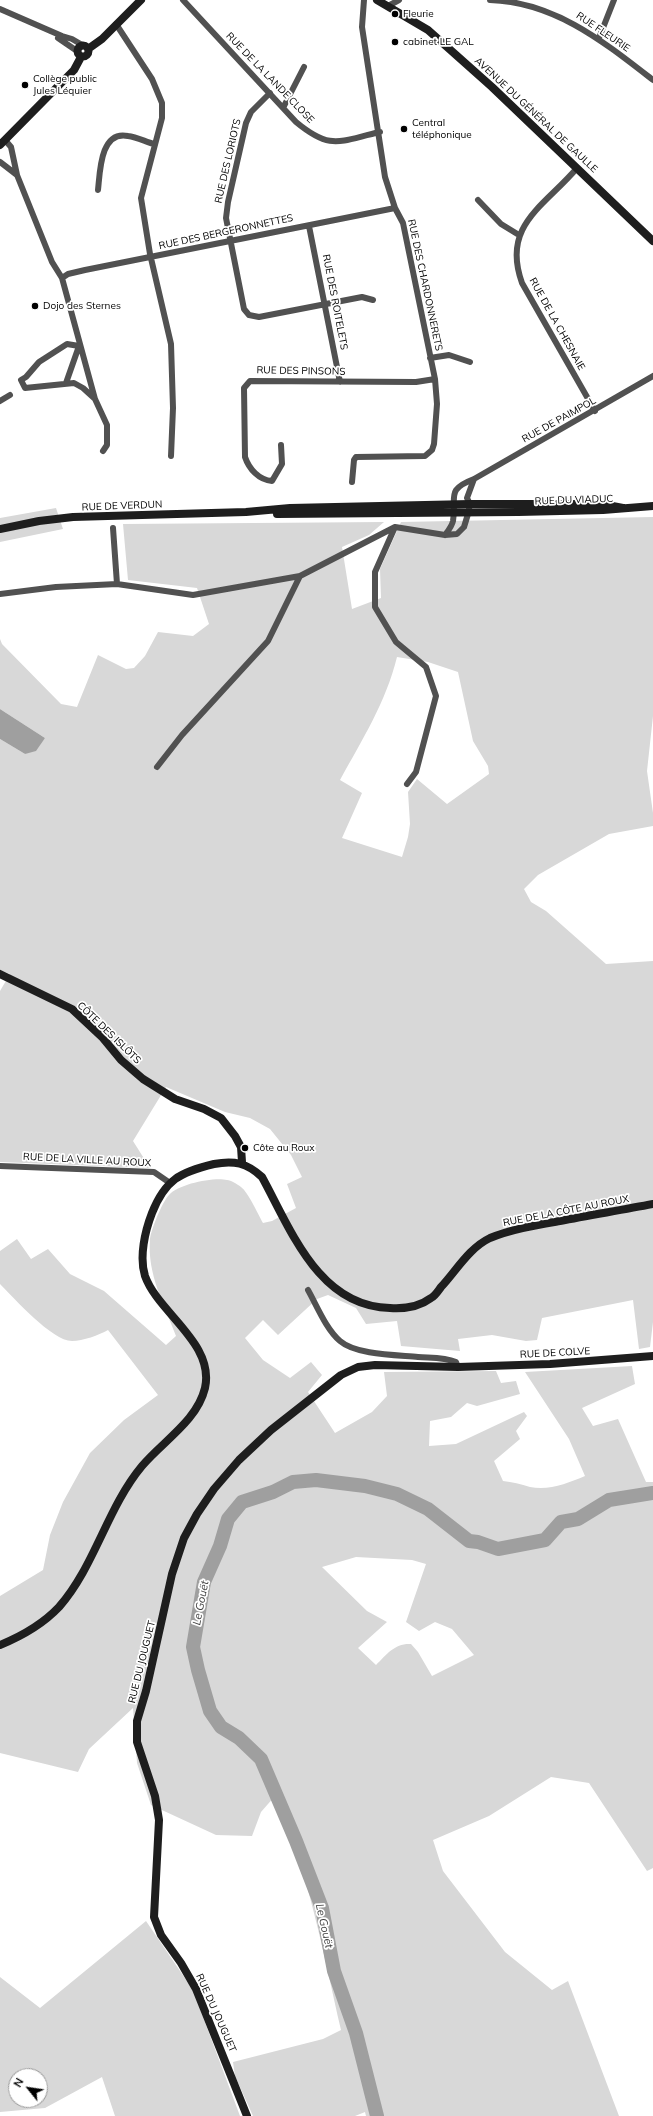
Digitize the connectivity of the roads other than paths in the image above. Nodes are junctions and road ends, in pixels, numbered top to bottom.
1 (141, 0) edge
2 (183, 0) edge
3 (364, 0) edge
4 (377, 0) edge
5 (399, 0) edge
6 (490, 0) edge
7 (614, 0) edge
8 (388, 6) junction
9 (0, 11) edge
10 (116, 24) junction
11 (599, 38) junction
12 (86, 47) junction
13 (79, 54) junction
14 (304, 67) dead end
15 (653, 80) edge
16 (270, 93) junction
17 (282, 108) junction
18 (380, 132) junction
19 (3, 143) edge
20 (154, 144) junction
21 (0, 162) edge
22 (577, 168) junction
23 (17, 175) junction
24 (98, 190) dead end
25 (478, 200) dead end
26 (395, 208) junction
27 (309, 226) junction
28 (519, 235) junction
29 (230, 241) junction
30 (653, 241) edge
31 (152, 258) junction
32 (62, 278) junction
33 (373, 300) dead end
34 (326, 304) junction
35 (79, 346) junction
36 (430, 358) junction
37 (470, 362) dead end
38 (653, 376) edge
39 (435, 379) junction
40 (340, 382) junction
41 (66, 384) junction
42 (10, 395) dead end
43 (95, 399) junction
44 (0, 401) edge
45 (595, 411) junction
46 (281, 445) dead end
47 (103, 451) dead end
48 (171, 456) dead end
49 (474, 479) junction
50 (352, 482) dead end
51 (653, 506) edge
52 (469, 507) junction
53 (453, 508) junction
54 (395, 527) junction
55 (113, 528) dead end
56 (0, 529) edge
57 (445, 535) junction
58 (300, 576) junction
59 (117, 584) junction
60 (0, 594) edge
61 (157, 767) dead end
62 (407, 784) dead end
63 (0, 974) edge
64 (242, 1162) junction
65 (0, 1166) edge
66 (170, 1183) junction
67 (653, 1204) edge
68 (308, 1290) dead end
69 (653, 1356) edge
70 (458, 1367) junction
71 (0, 1644) edge
72 (247, 2116) edge

1 - 10 street
2 - 16 street, RUE DE LA LANDE CLOSE
3 - 18 street, RUE DES CHARDONNERETS
4 - 8 street, AVENUE DU GÉNÉRAL DE GAULLE
5 - 8 street
6 - 11 street, RUE FLEURIE
7 - 11 street
8 - 22 street, AVENUE DU GÉNÉRAL DE GAULLE
9 - 12 street
9 - 13 street
10 - 12 street
10 - 20 street
11 - 15 street, RUE FLEURIE
12 - 13 street
13 - 19 street
14 - 17 street
16 - 17 street, RUE DE LA LANDE CLOSE
16 - 29 street, RUE DES LORIOTS
17 - 18 street, RUE DE LA LANDE CLOSE
18 - 26 street, RUE DES CHARDONNERETS
19 - 23 street
20 - 24 street
20 - 31 street
21 - 23 street
22 - 28 street, RUE DE LA CHESNAIE
22 - 30 street, AVENUE DU GÉNÉRAL DE GAULLE
23 - 32 street
25 - 28 street
26 - 27 street, RUE DES BERGERONNETTES
26 - 36 street, RUE DES CHARDONNERETS
27 - 29 street, RUE DES BERGERONNETTES
27 - 34 street, RUE DES ROITELETS
28 - 45 street, RUE DE LA CHESNAIE
29 - 31 street, RUE DES BERGERONNETTES
29 - 34 street, RUE DES LORIOTS
31 - 32 street, RUE DES BERGERONNETTES
31 - 48 street
32 - 35 street
33 - 34 street, RUE DES LORIOTS
34 - 40 street, RUE DES ROITELETS
35 - 41 street
35 - 41 street
35 - 43 street
36 - 37 street
36 - 39 street, RUE DES CHARDONNERETS
38 - 45 street, RUE DE PAIMPOL
39 - 40 street, RUE DES PINSONS
39 - 50 street, RUE DES CHARDONNERETS
40 - 46 street, RUE DES PINSONS
41 - 43 street
42 - 44 street
43 - 47 street
45 - 49 street, RUE DE PAIMPOL
49 - 52 street
49 - 53 street, RUE DE PAIMPOL
51 - 52 street, RUE DU VIADUC
52 - 53 street, RUE DE VERDUN
52 - 57 street
53 - 56 street, RUE DE VERDUN
53 - 57 street
54 - 57 street
54 - 58 street
54 - 62 street
55 - 59 street
58 - 59 street
58 - 61 street
59 - 60 street
63 - 64 street, CÔTE DES ISLÔTS
64 - 66 street
64 - 67 street, RUE DE LA CÔTE AU ROUX
65 - 66 street, RUE DE LA VILLE AU ROUX
66 - 71 street
68 - 70 street
69 - 70 street, RUE DE COLVE
70 - 72 street, RUE DU JOUGUET

